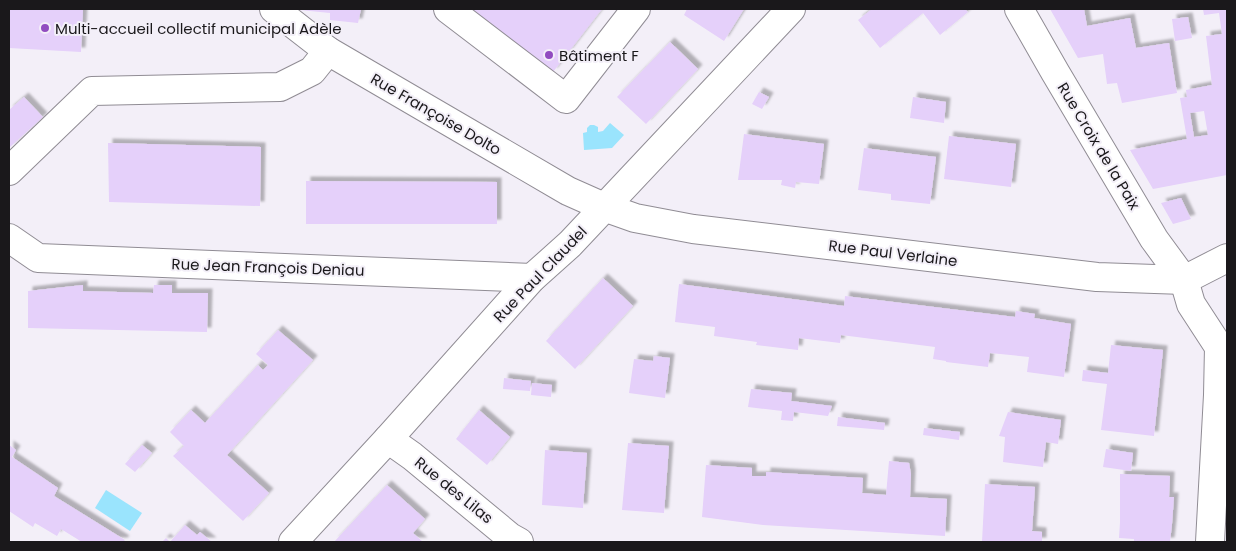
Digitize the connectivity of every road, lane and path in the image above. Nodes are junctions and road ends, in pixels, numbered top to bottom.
1 (274, 9) edge
2 (448, 9) edge
3 (636, 9) edge
4 (791, 9) edge
5 (1019, 9) edge
6 (328, 51) junction
7 (9, 171) edge
8 (604, 207) junction
9 (9, 238) edge
10 (1227, 258) edge
11 (532, 278) junction
12 (1184, 280) junction
13 (388, 439) junction
14 (292, 542) edge
15 (519, 542) edge
16 (1210, 542) edge

1 - 6 street, Rue Françoise Dolto
2 - 3 street
4 - 8 street, Rue Paul Claudel
5 - 12 street, Rue Croix de la Paix
6 - 7 street
6 - 8 street, Rue Françoise Dolto
8 - 11 street, Rue Paul Claudel
8 - 12 street, Rue Paul Verlaine
9 - 11 street, Rue Jean François Deniau
10 - 12 street
11 - 13 street, Rue Paul Claudel
12 - 16 street, Rue Croix de la Paix
13 - 14 street, Rue Paul Claudel
13 - 15 street, Rue des Lilas

